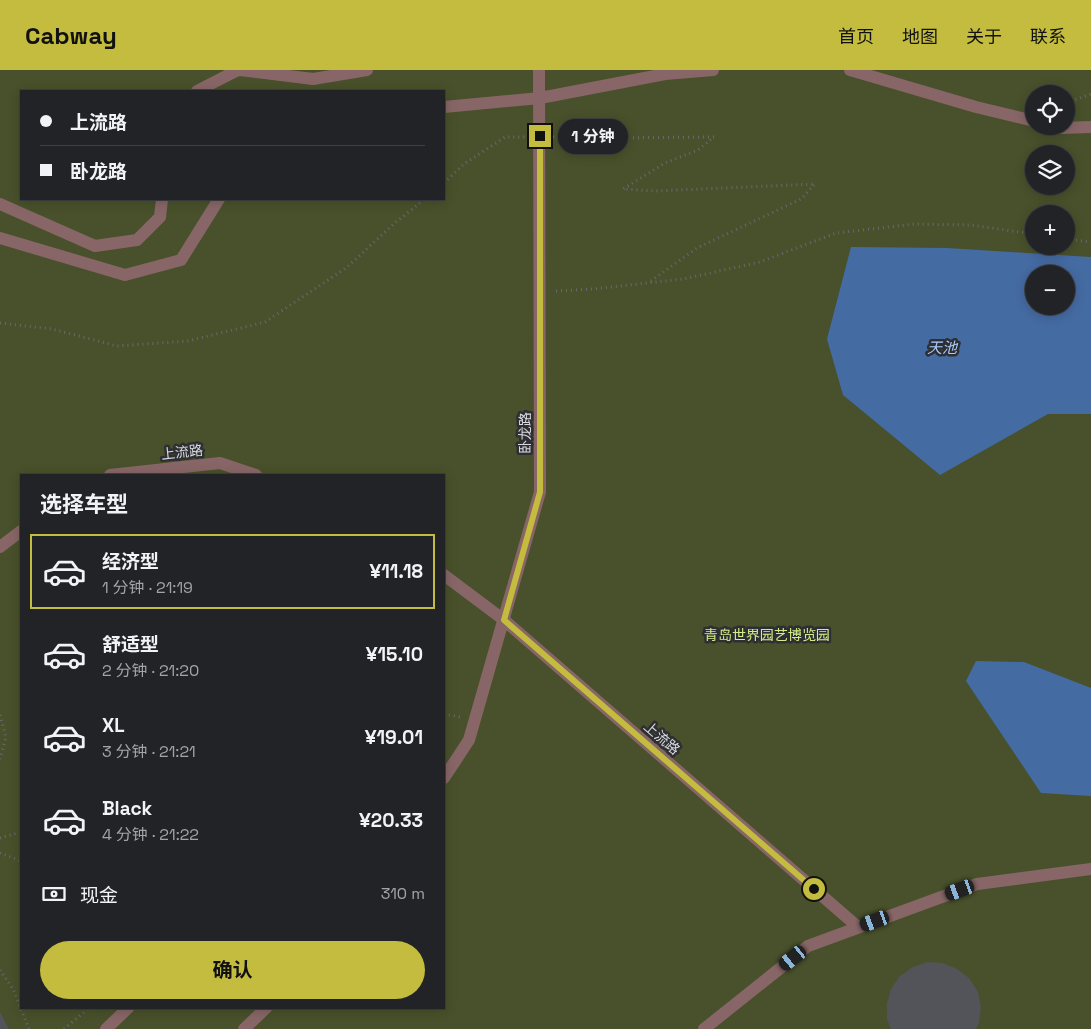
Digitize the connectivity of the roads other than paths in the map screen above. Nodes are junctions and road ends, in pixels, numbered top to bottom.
1 (239, 70) edge
2 (368, 70) edge
3 (539, 70) edge
4 (713, 70) edge
5 (850, 70) edge
6 (199, 90) edge
7 (540, 98) junction
8 (445, 107) edge
9 (1025, 119) edge
10 (1091, 127) edge
11 (1075, 128) edge
12 (162, 200) edge
13 (218, 200) edge
14 (0, 204) edge
15 (0, 238) edge
16 (119, 474) edge
17 (253, 474) edge
18 (20, 532) edge
19 (0, 546) edge
20 (445, 576) edge
21 (504, 620) junction
22 (445, 776) edge
23 (1091, 869) edge
24 (858, 927) junction
25 (127, 1009) edge
26 (265, 1009) edge
27 (106, 1029) edge
28 (244, 1029) edge
29 (704, 1029) edge

1 - 2 street
1 - 6 street
3 - 7 street, 卧龙路
4 - 7 street
5 - 9 street
7 - 8 street
7 - 21 street, 卧龙路
10 - 11 street
12 - 14 street
13 - 15 street
16 - 17 street, 上流路
18 - 19 street
20 - 21 street, 上流路
21 - 22 street, 卧龙路
21 - 24 street, 上流路
23 - 24 street
24 - 29 street
25 - 27 street
26 - 28 street

